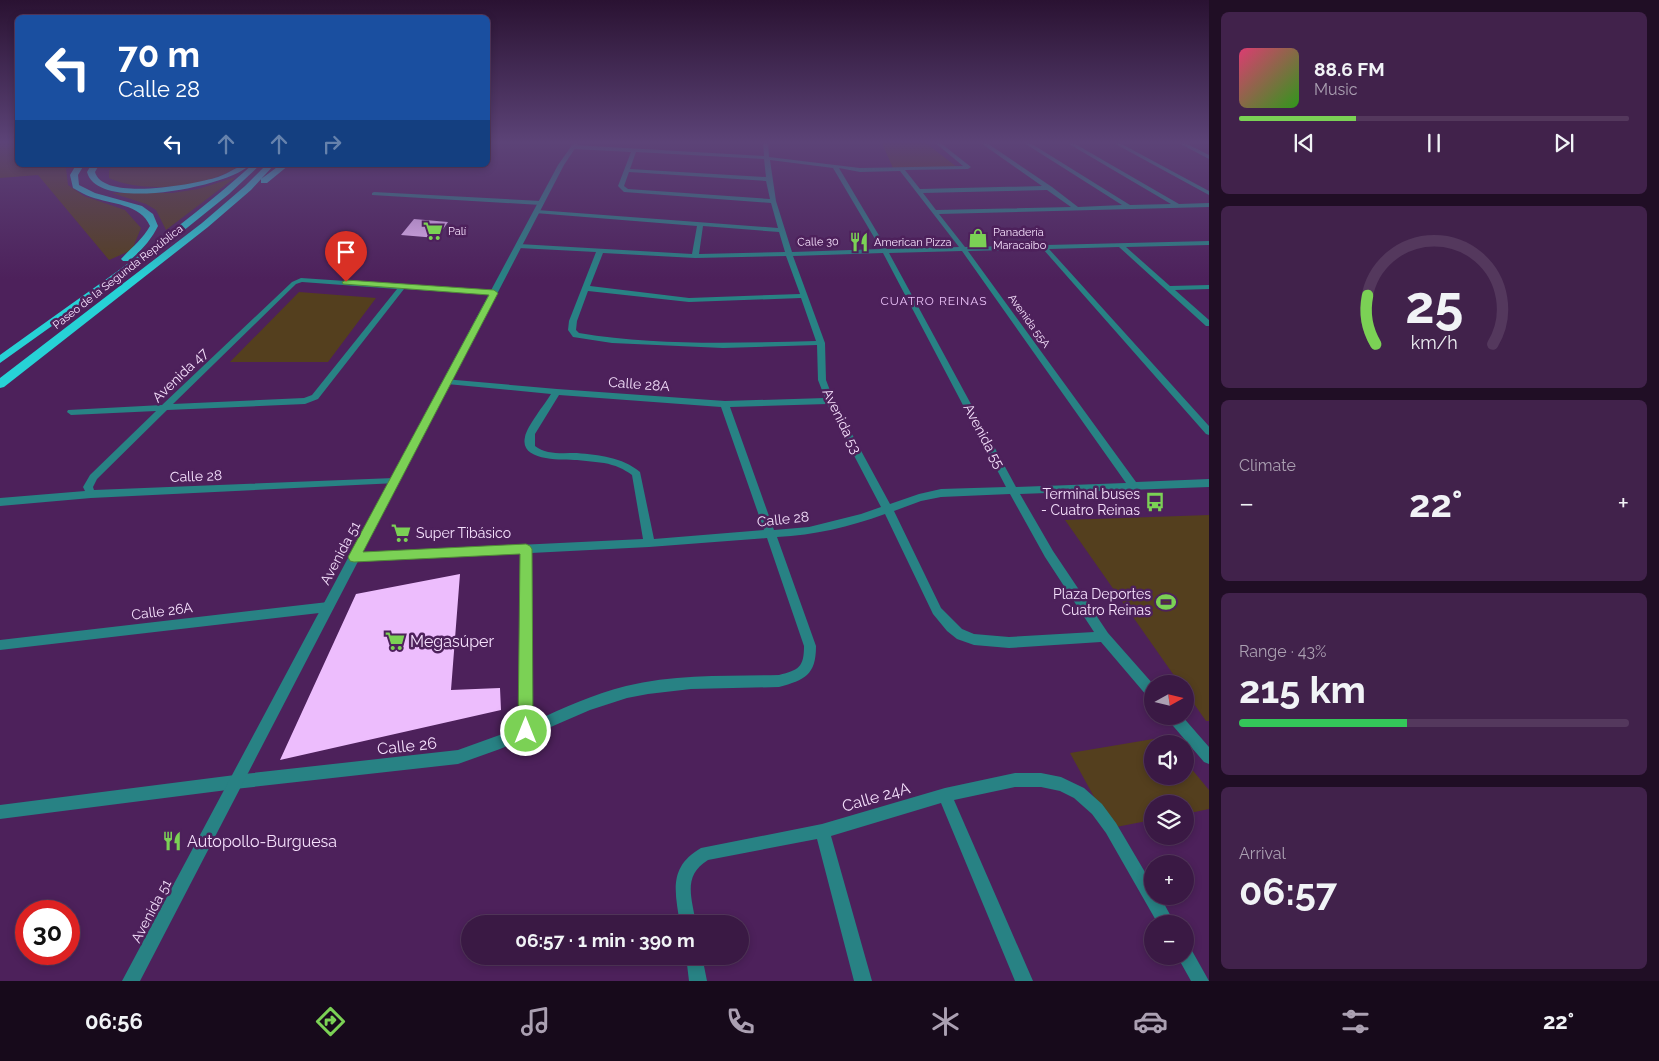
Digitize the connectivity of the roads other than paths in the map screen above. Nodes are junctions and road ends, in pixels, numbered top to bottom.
1 (78, 187) edge
2 (113, 187) edge
3 (183, 187) edge
4 (233, 187) edge
5 (249, 187) edge
6 (255, 187) edge
7 (550, 187) edge
8 (622, 187) edge
9 (770, 187) edge
10 (847, 187) edge
11 (916, 187) edge
12 (1098, 187) edge
13 (1145, 187) edge
14 (1196, 187) edge
15 (1050, 188) joint
16 (920, 191) junction
17 (374, 194) dead end
18 (1209, 194) edge
19 (773, 201) junction
20 (1209, 205) edge
21 (1178, 206) junction
22 (1130, 207) junction
23 (539, 208) junction
24 (1078, 209) junction
25 (937, 212) junction
26 (700, 224) junction
27 (205, 225) junction
28 (782, 230) junction
29 (1209, 243) edge
30 (1120, 245) junction
31 (519, 246) junction
32 (1045, 248) junction
33 (964, 250) junction
34 (600, 251) junction
35 (885, 252) junction
36 (789, 254) junction
37 (695, 256) junction
38 (1209, 287) edge
39 (401, 288) junction
40 (585, 288) junction
41 (1169, 288) junction
42 (494, 293) junction
43 (805, 296) junction
44 (1209, 324) edge
45 (820, 343) junction
46 (22, 344) junction
47 (0, 360) edge
48 (448, 381) junction
49 (0, 384) edge
50 (557, 392) junction
51 (830, 401) junction
52 (725, 404) junction
53 (166, 407) junction
54 (71, 412) dead end
55 (1209, 432) edge
56 (394, 481) junction
57 (1209, 483) edge
58 (1134, 487) junction
59 (1012, 489) junction
60 (91, 494) junction
61 (0, 502) edge
62 (886, 508) junction
63 (771, 535) junction
64 (649, 543) junction
65 (526, 549) junction
66 (354, 557) junction
67 (328, 607) junction
68 (1104, 636) junction
69 (0, 645) edge
70 (1144, 683) edge
71 (1181, 725) edge
72 (526, 731) junction
73 (1209, 757) edge
74 (235, 782) junction
75 (945, 795) junction
76 (0, 812) edge
77 (822, 831) junction
78 (687, 915) edge
79 (1162, 915) edge
80 (695, 965) edge
81 (1191, 965) edge
82 (132, 981) edge
83 (698, 981) edge
84 (863, 981) edge
85 (1024, 981) edge
86 (1200, 981) edge

1 - 46 highway
2 - 3 highway
4 - 46 highway, Paseo de la Segunda República
5 - 27 highway, Paseo de la Segunda República
6 - 27 highway
7 - 23 street, Avenida 51
8 - 19 street
9 - 19 street, Avenida 53
10 - 35 street, Avenida 55
11 - 16 street, Avenida 55A
12 - 22 street
13 - 21 street
14 - 18 street
15 - 16 street
15 - 24 street
16 - 25 street, Avenida 55A
17 - 23 street
19 - 28 street, Avenida 53
20 - 21 street
21 - 22 street
22 - 24 street
23 - 26 street
23 - 31 street, Avenida 51
24 - 25 street
25 - 33 street, Avenida 55A
26 - 28 street
26 - 37 street
27 - 49 highway, Paseo de la Segunda República
28 - 36 street, Avenida 53
29 - 30 street, Calle 30
30 - 32 street, Calle 30
30 - 41 street
31 - 34 street, Calle 30
31 - 42 street, Avenida 51
32 - 33 street, Calle 30
32 - 55 street
33 - 35 street, Calle 30
33 - 58 street, Avenida 55A
34 - 37 street, Calle 30
34 - 40 street
35 - 36 street, Calle 30
35 - 59 street, Avenida 55
36 - 37 street, Calle 30
36 - 43 street, Avenida 53
38 - 41 street
39 - 42 street
39 - 53 street, Avenida 47
39 - 53 street
40 - 43 street
40 - 45 street
41 - 44 street
42 - 48 street, Avenida 51
43 - 45 street, Avenida 53
45 - 51 street, Avenida 53
46 - 47 highway, Paseo de la Segunda República
48 - 50 street, Calle 28A
48 - 56 street, Avenida 51
50 - 52 street, Calle 28A
50 - 64 street
51 - 52 street, Calle 28A
51 - 62 street, Avenida 53
52 - 63 street
53 - 54 street
53 - 60 street, Avenida 47
56 - 60 street, Calle 28
56 - 66 street, Avenida 51
57 - 58 street, Calle 28
58 - 59 street, Calle 28
59 - 62 street, Calle 28
59 - 68 street, Avenida 55
60 - 61 street, Calle 28
62 - 63 street, Calle 28
62 - 68 street, Avenida 53
63 - 64 street, Calle 28
63 - 72 street, Calle 26
64 - 65 street, Calle 28
65 - 66 street, Calle 28
65 - 72 street
66 - 67 street, Avenida 51
67 - 69 street, Calle 26A
67 - 74 street, Avenida 51
68 - 70 street, Avenida 55
71 - 73 street
72 - 74 street, Calle 26
74 - 76 street, Calle 26
74 - 82 street, Avenida 51
75 - 77 street, Calle 24A
75 - 79 street, Calle 24A
75 - 85 street
77 - 78 street, Calle 24A
77 - 84 street
80 - 83 street
81 - 86 street

